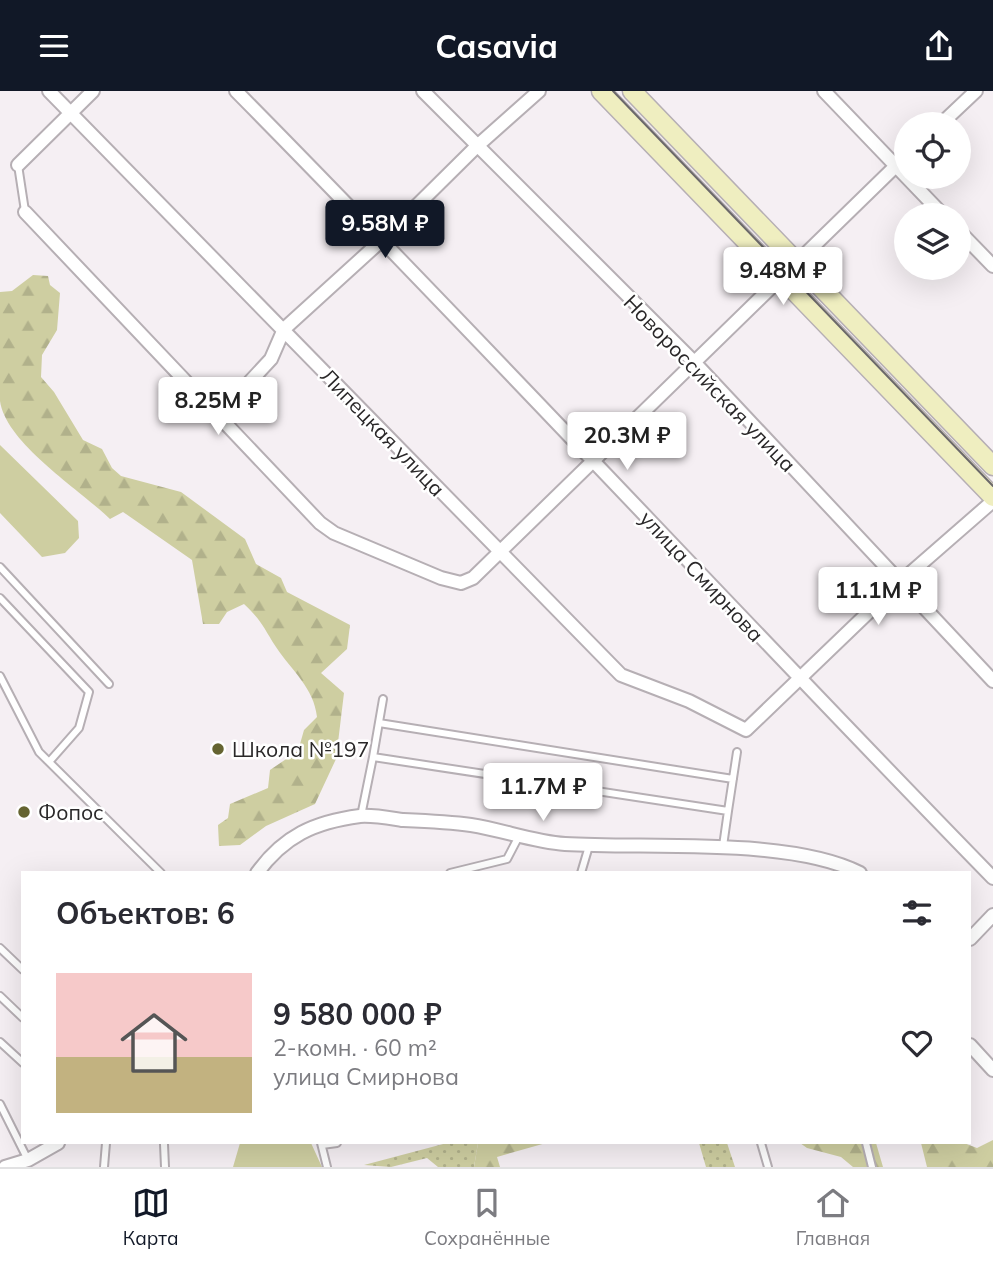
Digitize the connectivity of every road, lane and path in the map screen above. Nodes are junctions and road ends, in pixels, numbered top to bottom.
1 (49, 91) edge
2 (93, 91) edge
3 (236, 91) edge
4 (423, 91) edge
5 (539, 91) edge
6 (601, 91) edge
7 (632, 91) edge
8 (824, 91) edge
9 (976, 91) edge
10 (954, 112) edge
11 (70, 113) junction
12 (476, 147) junction
13 (18, 165) joint
14 (894, 165) edge
15 (894, 167) edge
16 (918, 189) edge
17 (931, 203) edge
18 (25, 212) joint
19 (383, 239) junction
20 (971, 243) edge
21 (798, 261) junction
22 (993, 266) edge
23 (781, 277) junction
24 (284, 329) junction
25 (694, 362) junction
26 (220, 414) junction
27 (593, 460) junction
28 (993, 466) edge
29 (993, 499) edge
30 (499, 551) junction
31 (0, 567) edge
32 (899, 583) junction
33 (0, 598) edge
34 (0, 676) edge
35 (800, 680) junction
36 (993, 681) edge
37 (109, 684) dead end
38 (383, 699) dead end
39 (379, 723) junction
40 (737, 752) dead end
41 (373, 757) junction
42 (49, 762) junction
43 (733, 779) junction
44 (728, 811) junction
45 (361, 816) junction
46 (112, 824) junction
47 (105, 831) dead end
48 (519, 835) junction
49 (590, 844) junction
50 (723, 848) junction
51 (159, 871) edge
52 (258, 871) edge
53 (458, 871) edge
54 (581, 871) edge
55 (856, 871) edge
56 (993, 879) edge
57 (993, 915) edge
58 (971, 938) edge
59 (0, 948) edge
60 (21, 968) edge
61 (0, 996) edge
62 (21, 1016) edge
63 (0, 1042) edge
64 (971, 1046) edge
65 (21, 1061) edge
66 (993, 1070) edge
67 (0, 1104) edge
68 (56, 1144) edge
69 (106, 1144) edge
70 (164, 1144) edge
71 (322, 1144) edge
72 (761, 1144) edge
73 (866, 1144) edge
74 (28, 1160) junction
75 (5, 1167) edge
76 (104, 1167) edge
77 (165, 1167) edge
78 (327, 1167) edge
79 (768, 1167) edge
80 (872, 1167) edge

1 - 11 street, Липецкая улица
2 - 11 street
3 - 19 street, улица Смирнова
4 - 12 street, Новороссийская улица
5 - 12 street
6 - 23 main road
7 - 21 main road
8 - 14 street
9 - 10 street
11 - 13 street
11 - 24 street, Липецкая улица
12 - 19 street
12 - 25 street, Новороссийская улица
13 - 18 lane
15 - 21 street
16 - 17 street
18 - 26 street
19 - 24 street
19 - 27 street, улица Смирнова
20 - 22 street
21 - 23 street
21 - 28 main road
23 - 25 street
23 - 29 main road
24 - 26 street
24 - 30 street, Липецкая улица
25 - 27 street
25 - 32 street, Новороссийская улица
26 - 30 street
27 - 30 street
27 - 35 street, улица Смирнова
29 - 32 street
30 - 35 street, Липецкая улица
31 - 37 lane
32 - 35 street
32 - 36 street, Новороссийская улица
33 - 42 lane
34 - 42 lane
35 - 56 street, улица Смирнова
38 - 39 lane
39 - 41 lane
39 - 43 lane
40 - 43 lane
41 - 44 lane
41 - 45 lane
42 - 46 lane
43 - 44 lane
44 - 50 lane
45 - 48 street
45 - 52 street
46 - 47 lane
46 - 51 lane
48 - 49 street
48 - 53 lane
49 - 50 street
49 - 54 lane
50 - 55 street
57 - 58 street
59 - 60 lane
61 - 62 lane
63 - 65 lane
64 - 66 street
67 - 74 lane
68 - 74 street
69 - 76 lane
70 - 77 lane
71 - 78 lane
72 - 79 lane
73 - 80 lane
74 - 75 street

